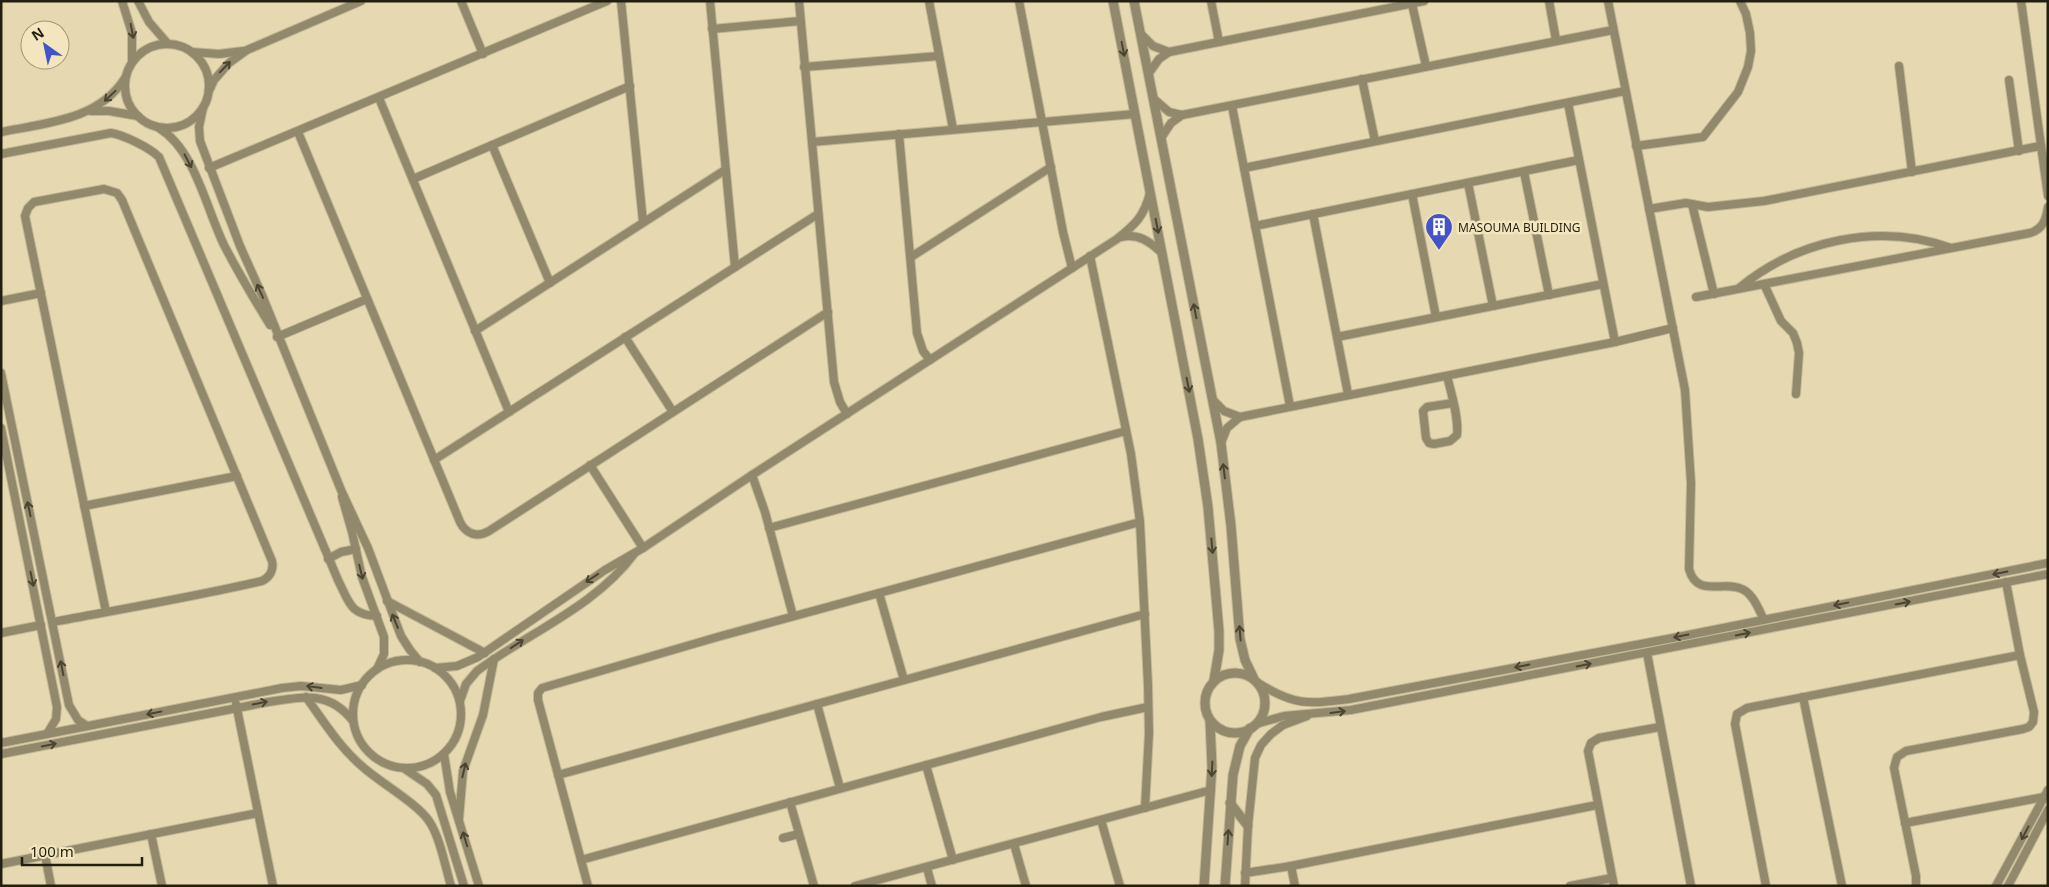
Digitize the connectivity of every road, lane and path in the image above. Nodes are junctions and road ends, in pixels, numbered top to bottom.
1 (122, 1) edge
2 (138, 1) edge
3 (361, 1) edge
4 (461, 1) edge
5 (607, 1) edge
6 (621, 1) edge
7 (710, 1) edge
8 (799, 1) edge
9 (929, 1) edge
10 (1019, 1) edge
11 (1113, 1) edge
12 (1134, 1) edge
13 (1211, 1) edge
14 (1424, 1) edge
15 (1548, 1) edge
16 (1608, 1) edge
17 (1740, 1) edge
18 (2020, 1) edge
19 (1412, 4) junction
20 (800, 21) junction
21 (712, 30) junction
22 (1613, 30) junction
23 (1141, 33) junction
24 (1556, 40) junction
25 (1219, 42) junction
26 (168, 44) junction
27 (247, 50) junction
28 (192, 52) junction
29 (1169, 52) junction
30 (483, 54) junction
31 (939, 56) junction
32 (132, 63) junction
33 (1426, 66) junction
34 (1899, 66) dead end
35 (804, 67) junction
36 (1149, 74) junction
37 (126, 76) junction
38 (1362, 79) junction
39 (2009, 80) dead end
40 (630, 86) junction
41 (209, 90) junction
42 (1626, 91) junction
43 (379, 98) junction
44 (1154, 99) junction
45 (1568, 103) junction
46 (1232, 106) junction
47 (203, 108) junction
48 (90, 111) junction
49 (1135, 114) junction
50 (1182, 115) junction
51 (138, 116) junction
52 (1043, 121) junction
53 (155, 126) junction
54 (953, 129) junction
55 (1, 132) edge
56 (298, 132) junction
57 (899, 134) junction
58 (1161, 138) junction
59 (1375, 141) junction
60 (812, 142) junction
61 (492, 145) junction
62 (1636, 146) junction
63 (2040, 146) junction
64 (2018, 151) junction
65 (1, 154) edge
66 (1579, 160) junction
67 (1051, 167) junction
68 (210, 168) junction
69 (1244, 168) junction
70 (725, 170) junction
71 (1524, 172) junction
72 (1912, 172) junction
73 (412, 179) junction
74 (1468, 183) junction
75 (1151, 192) junction
76 (1412, 194) junction
77 (2048, 196) edge
78 (1692, 204) junction
79 (2048, 208) edge
80 (1649, 209) junction
81 (818, 214) junction
82 (1313, 214) junction
83 (643, 222) junction
84 (1255, 226) junction
85 (1117, 239) junction
86 (1953, 248) junction
87 (1162, 253) junction
88 (1090, 256) junction
89 (911, 257) junction
90 (735, 267) junction
91 (1072, 268) junction
92 (550, 282) junction
93 (1604, 284) junction
94 (1764, 284) junction
95 (1737, 290) junction
96 (40, 293) junction
97 (1714, 294) junction
98 (1549, 295) junction
99 (1696, 297) dead end
100 (367, 299) junction
101 (1, 301) edge
102 (1493, 306) junction
103 (828, 312) junction
104 (1436, 318) junction
105 (1672, 328) junction
106 (476, 331) junction
107 (277, 337) junction
108 (625, 337) junction
109 (1337, 337) junction
110 (1615, 342) junction
111 (930, 360) junction
112 (1, 373) edge
113 (1447, 376) junction
114 (1348, 394) junction
115 (1796, 394) dead end
116 (1212, 399) junction
117 (1453, 403) junction
118 (1290, 406) junction
119 (509, 412) junction
120 (673, 412) junction
121 (847, 414) junction
122 (1240, 417) junction
123 (1, 428) edge
124 (1126, 431) junction
125 (1221, 443) junction
126 (434, 460) junction
127 (590, 465) junction
128 (752, 475) junction
129 (236, 476) junction
130 (341, 490) junction
131 (84, 506) junction
132 (1140, 522) junction
133 (769, 528) junction
134 (356, 548) junction
135 (644, 548) junction
136 (634, 554) junction
137 (328, 559) junction
138 (2048, 563) edge
139 (2048, 574) edge
140 (2006, 582) junction
141 (880, 592) junction
142 (387, 601) junction
143 (106, 612) junction
144 (1145, 614) junction
145 (377, 616) junction
146 (793, 616) junction
147 (1764, 620) junction
148 (53, 622) junction
149 (41, 625) junction
150 (1, 633) edge
151 (485, 653) junction
152 (1646, 653) junction
153 (2020, 655) junction
154 (494, 659) junction
155 (420, 662) junction
156 (435, 668) junction
157 (377, 669) junction
158 (904, 680) junction
159 (1214, 680) junction
160 (1256, 681) junction
161 (362, 684) junction
162 (235, 697) junction
163 (306, 697) junction
164 (1803, 697) junction
165 (68, 700) junction
166 (56, 701) junction
167 (460, 701) junction
168 (817, 704) junction
169 (1148, 707) junction
170 (237, 708) junction
171 (1313, 713) junction
172 (1210, 720) junction
173 (353, 721) junction
174 (87, 726) junction
175 (1253, 726) junction
176 (1660, 727) junction
177 (47, 734) junction
178 (1, 743) edge
179 (1, 754) edge
180 (444, 754) junction
181 (926, 764) junction
182 (405, 769) junction
183 (558, 776) junction
184 (840, 788) junction
185 (1211, 790) junction
186 (2048, 790) edge
187 (2044, 798) junction
188 (790, 802) junction
189 (1230, 803) junction
190 (1597, 805) junction
191 (1145, 808) junction
192 (2048, 810) edge
193 (258, 813) junction
194 (459, 819) junction
195 (1102, 820) junction
196 (1905, 823) junction
197 (1248, 826) junction
198 (151, 834) junction
199 (800, 834) junction
200 (783, 838) dead end
201 (1014, 844) junction
202 (45, 855) junction
203 (581, 860) junction
204 (954, 860) junction
205 (1, 864) edge
206 (1291, 866) junction
207 (927, 868) junction
208 (1245, 873) junction
209 (1613, 882) edge
210 (51, 886) edge
211 (162, 886) edge
212 (273, 886) edge
213 (451, 886) edge
214 (464, 886) edge
215 (479, 886) edge
216 (588, 886) edge
217 (814, 886) edge
218 (855, 886) edge
219 (932, 886) edge
220 (1026, 886) edge
221 (1120, 886) edge
222 (1204, 886) edge
223 (1225, 886) edge
224 (1245, 886) edge
225 (1295, 886) edge
226 (1570, 886) edge
227 (1691, 886) edge
228 (1766, 886) edge
229 (1842, 886) edge
230 (1916, 886) edge
231 (1996, 886) edge
232 (2008, 886) edge

1 -> 32 street
2 - 26 street
3 - 27 street
4 - 30 street
5 - 30 street
6 - 40 street
7 - 21 street
8 - 20 street
9 - 31 street
10 - 52 street
11 -> 49 street
12 - 23 street
13 - 25 street
14 - 19 street
15 - 24 street
16 - 22 street
17 - 62 street
18 - 63 street
19 - 25 street
19 - 33 street
20 - 21 street
20 - 35 street
21 - 70 street
22 - 24 street
22 - 42 street
23 - 29 street
23 - 36 street
24 - 33 street
25 - 29 street
26 - 28 street
26 - 32 street
27 - 28 street
41 -> 27 street
28 - 41 street
29 - 36 street
30 - 43 street
31 - 35 street
31 - 54 street
32 - 37 street
33 - 38 street
34 - 72 street
35 - 60 street
36 - 44 street
37 -> 48 street
37 - 51 street
38 - 46 street
38 - 59 street
39 - 64 street
40 - 61 street
40 - 83 street
41 - 47 street
42 - 45 street
42 - 62 street
43 - 56 street
43 - 73 street
44 - 50 street
44 - 58 street
45 - 59 street
45 - 66 street
46 - 50 street
46 - 69 street
47 - 53 street
47 - 68 street
48 - 51 street
48 - 55 street
49 - 52 street
49 - 75 street
50 - 58 street
51 - 53 street
52 - 54 street
52 - 67 street
53 -> 107 street
54 - 57 street
56 - 68 street
56 - 100 street
57 - 60 street
57 - 89 street
116 -> 58 street
59 - 69 street
60 - 81 street
61 - 73 street
61 - 92 street
62 - 80 street
63 - 64 street
63 - 77 street
64 - 72 street
65 - 137 street
66 - 71 street
66 - 93 street
67 - 89 street
67 - 91 street
107 -> 68 street
69 - 84 street
70 - 83 street
70 - 90 street
71 - 74 street
71 - 98 street
72 - 78 street
73 - 106 street
74 - 76 street
74 - 102 street
75 - 85 street
75 -> 87 street
76 - 82 street
76 - 104 street
78 - 80 street
78 - 97 street
79 - 86 street
80 - 105 street
81 - 90 street
81 - 103 street
82 - 84 street
82 - 109 street
83 - 92 street
84 - 118 street
85 - 87 street
85 - 88 street
86 - 94 street
86 - 95 street
87 -> 159 street
88 - 91 street
88 - 124 street
89 - 111 street
90 - 108 street
91 - 111 street
92 - 106 street
93 - 98 street
93 - 110 street
94 - 95 street
94 - 115 street
95 - 97 street
96 - 101 street
96 - 129 street
96 - 131 street
97 - 99 street
98 - 102 street
100 - 107 street
100 - 126 street
102 - 104 street
103 - 120 street
103 - 121 street
104 - 109 street
105 - 110 street
105 - 147 street
106 - 119 street
107 - 130 street
108 - 119 street
108 - 120 street
109 - 114 street
110 - 113 street
111 - 121 street
148 -> 112 street
113 - 114 street
113 - 117 street
114 - 118 street
116 - 122 street
116 - 125 street
117 - 117 street
118 - 122 street
119 - 126 street
120 - 127 street
121 - 128 street
122 - 125 street
123 -> 149 street
124 - 132 street
124 - 133 street
160 -> 125 street
126 - 127 street
127 - 135 street
128 - 133 street
128 - 135 street
129 - 131 street
129 - 143 street
130 - 134 street
130 - 142 street
131 - 143 street
132 - 141 street
132 - 144 street
133 - 146 street
134 - 137 street
134 -> 145 street
135 - 136 street
136 -> 151 street
154 -> 136 street
137 - 145 street
138 -> 147 street
139 - 140 street
152 -> 140 street
140 - 153 street
141 - 146 street
141 - 158 street
142 - 151 street
155 -> 142 street
143 - 148 street
144 - 158 street
144 - 169 street
145 - 157 street
146 - 183 street
147 -> 160 street
165 -> 148 street
149 - 150 street
149 - 166 street
151 - 156 street
171 -> 152 street
152 - 176 street
153 - 164 street
153 - 196 street
154 - 167 street
194 -> 154 street
155 - 156 street
155 - 157 street
156 - 167 street
157 - 161 street
158 - 168 street
159 - 160 street
159 - 172 street
160 - 175 street
161 -> 162 street
161 - 173 street
162 - 170 street
162 -> 174 street
170 -> 163 street
163 - 173 street
163 - 213 street
164 - 228 street
164 - 229 street
165 - 166 street
165 - 174 street
166 - 177 street
167 - 180 street
168 - 183 street
168 - 184 street
169 - 181 street
169 - 191 street
179 -> 170 street
170 - 193 street
171 - 175 street
171 - 197 street
172 - 175 street
172 -> 185 street
173 - 182 street
174 - 177 street
175 - 189 street
176 - 190 street
176 - 227 street
177 - 178 street
180 - 182 street
180 - 194 street
181 - 184 street
181 - 204 street
182 - 214 street
183 - 203 street
184 - 188 street
185 - 191 street
185 - 222 street
186 - 187 street
187 - 196 street
187 -> 231 street
188 - 199 street
188 - 203 street
189 - 197 street
223 -> 189 street
190 - 206 street
190 - 209 street
191 - 195 street
192 - 232 street
193 - 198 street
193 - 212 street
215 -> 194 street
195 - 201 street
195 - 221 street
196 - 230 street
197 - 208 street
198 - 202 street
198 - 211 street
199 - 200 street
199 - 217 street
201 - 204 street
201 - 220 street
202 - 205 street
202 - 210 street
203 - 216 street
204 - 207 street
206 - 208 street
206 - 225 street
207 - 218 street
207 - 219 street
208 - 224 street
209 - 226 street

